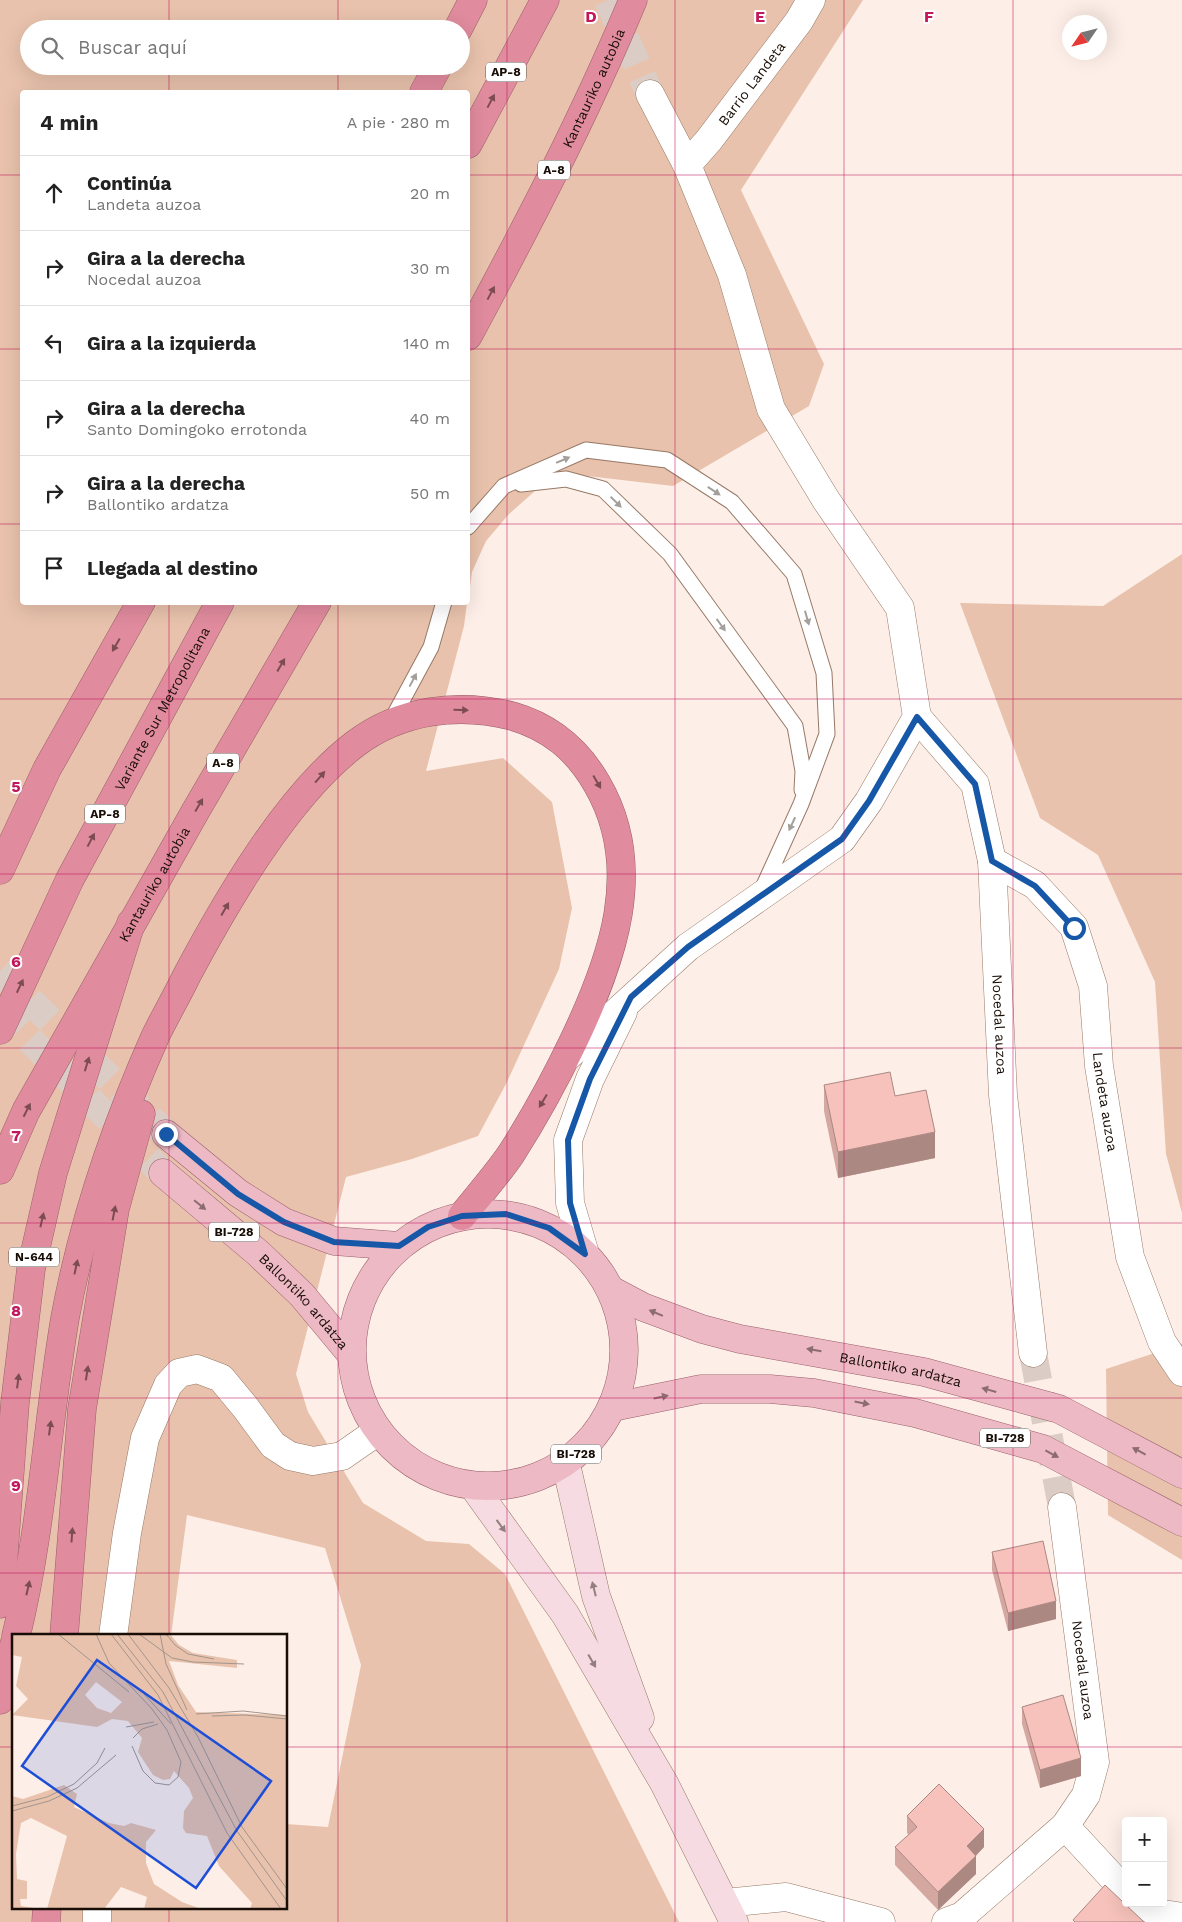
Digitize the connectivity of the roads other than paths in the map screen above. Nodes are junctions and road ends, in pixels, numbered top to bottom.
1 (474, 0) edge
2 (544, 0) edge
3 (633, 0) edge
4 (811, 0) edge
5 (463, 20) edge
6 (433, 75) edge
7 (425, 90) edge
8 (650, 94) tunnel mouth
9 (470, 140) edge
10 (686, 165) junction
11 (470, 332) edge
12 (504, 486) junction
13 (470, 525) edge
14 (139, 605) edge
15 (218, 605) edge
16 (315, 605) edge
17 (443, 605) edge
18 (917, 717) junction
19 (390, 723) junction
20 (801, 804) junction
21 (27, 810) junction
22 (0, 853) edge
23 (992, 861) junction
24 (0, 870) edge
25 (758, 899) junction
26 (131, 923) junction
27 (200, 951) junction
28 (631, 997) junction
29 (0, 1030) edge
30 (566, 1058) junction
31 (166, 1134) tunnel mouth
32 (0, 1170) edge
33 (163, 1173) tunnel mouth
34 (462, 1216) junction
35 (399, 1246) junction
36 (585, 1254) junction
37 (611, 1290) junction
38 (1033, 1353) tunnel mouth
39 (351, 1354) junction
40 (1182, 1372) edge
41 (613, 1407) junction
42 (378, 1431) junction
43 (566, 1464) junction
44 (1182, 1474) edge
45 (473, 1486) junction
46 (1062, 1507) tunnel mouth
47 (1182, 1522) edge
48 (0, 1604) edge
49 (17, 1634) edge
50 (64, 1634) edge
51 (112, 1634) edge
52 (12, 1653) edge
53 (0, 1700) edge
54 (664, 1783) junction
55 (1066, 1826) junction
56 (1122, 1888) edge
57 (1148, 1907) edge
58 (729, 1912) edge
59 (1182, 1917) edge
60 (881, 1922) edge
61 (946, 1922) edge

1 - 5 highway
9 -> 2 highway, AP-8
11 -> 3 highway, Kantauriko autobia / A-8
4 - 10 street, Barrio Landeta
6 - 7 highway
8 - 10 street
10 - 18 street
12 - 13 lane
12 -> 20 lane
12 -> 20 lane
14 -> 21 highway
29 -> 15 highway, Variante Sur Metropolitana / AP-8
26 -> 16 highway, Kantauriko autobia / A-8
19 -> 17 lane
18 - 23 street, Nocedal auzoa
18 - 25 street
27 -> 19 highway
19 -> 30 highway
20 -> 25 lane
21 - 22 highway
21 - 24 highway
23 - 38 street, Nocedal auzoa
23 - 40 street, Landeta auzoa
25 - 28 street
32 -> 26 highway, Kantauriko autobia / A-8
48 -> 26 highway, N-644
49 -> 27 highway
50 -> 27 highway
28 - 30 street
28 - 36 street
30 -> 34 highway
31 - 35 main road, BI-728
33 -> 39 main road, Ballontiko ardatza / BI-728
34 - 35 main road, BI-728
34 - 36 main road, BI-728
35 - 39 main road, BI-728
36 - 37 main road, BI-728
37 - 41 main road, BI-728
44 -> 37 main road, Ballontiko ardatza / BI-728
39 - 42 main road, BI-728
41 - 43 main road, BI-728
41 -> 47 main road, BI-728
42 - 45 main road, BI-728
42 - 51 street
43 - 45 main road, BI-728
54 -> 43 street
45 -> 54 street
46 - 55 street, Nocedal auzoa
52 - 53 highway
54 - 58 street
55 - 56 street
55 - 61 street, Nocedal auzoa
57 - 59 street
58 - 60 street

